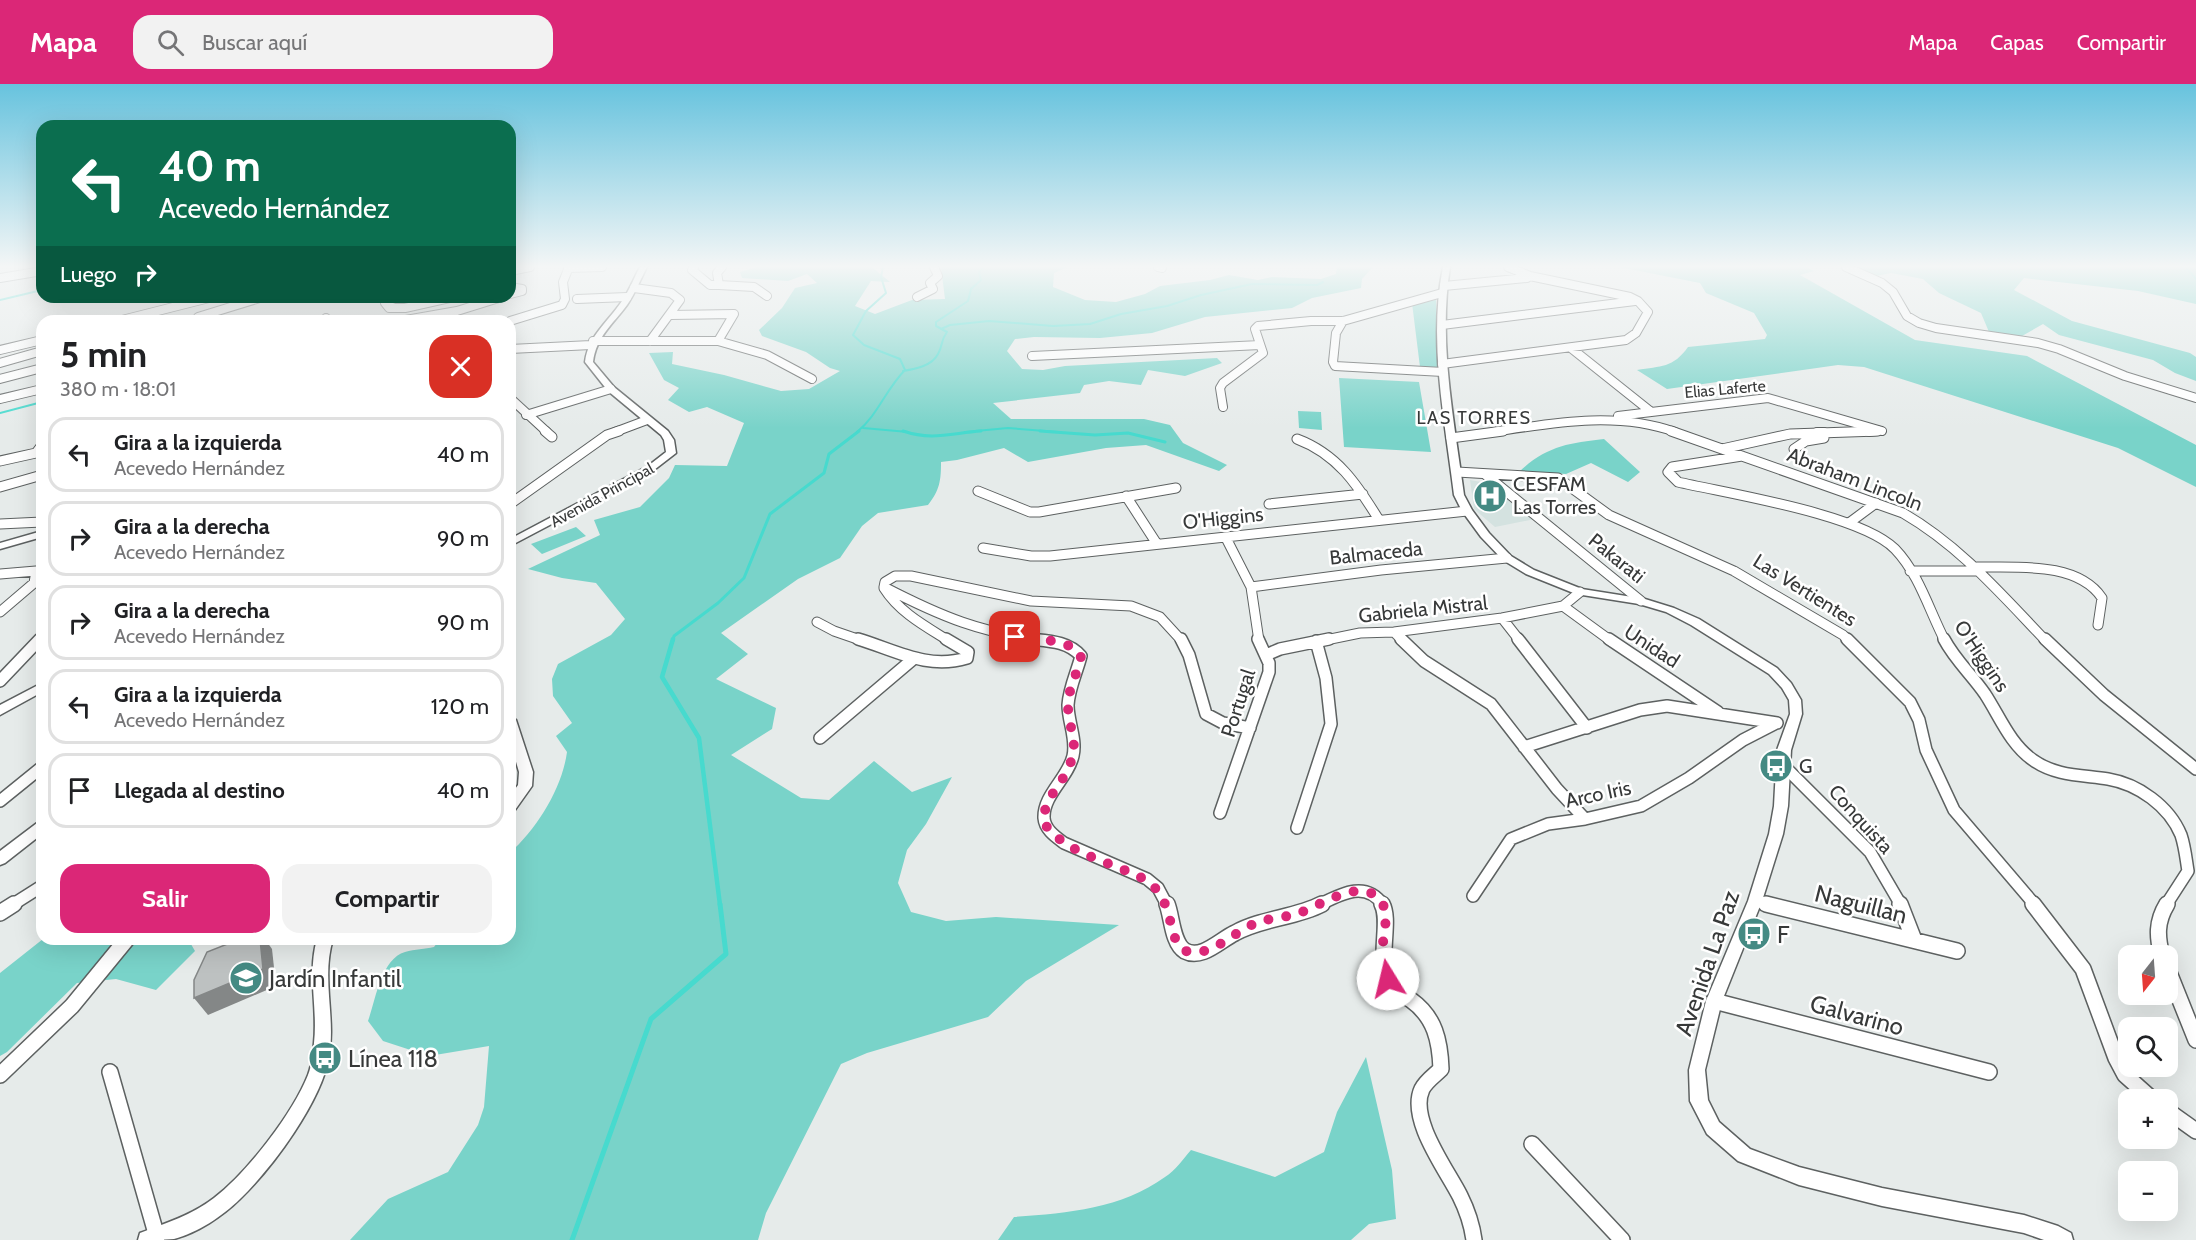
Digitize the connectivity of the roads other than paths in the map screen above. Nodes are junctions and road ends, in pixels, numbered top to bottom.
1 (609, 321) edge
2 (666, 321) edge
3 (730, 321) edge
4 (1343, 321) joint
5 (1442, 321) edge
6 (1475, 321) edge
7 (1642, 321) edge
8 (1915, 321) edge
9 (1442, 325) junction
10 (36, 341) edge
11 (718, 341) junction
12 (650, 342) junction
13 (592, 343) junction
14 (1260, 345) junction
15 (1571, 348) junction
16 (516, 349) edge
17 (0, 350) edge
18 (36, 353) edge
19 (1032, 356) dead end
20 (0, 363) edge
21 (1443, 368) junction
22 (36, 370) edge
23 (812, 378) dead end
24 (0, 379) edge
25 (611, 389) junction
26 (36, 390) edge
27 (2196, 398) edge
28 (0, 399) edge
29 (516, 404) edge
30 (1223, 407) dead end
31 (1650, 411) junction
32 (526, 415) junction
33 (647, 420) junction
34 (1604, 420) junction
35 (1857, 435) junction
36 (552, 437) dead end
37 (1451, 438) junction
38 (1297, 439) dead end
39 (1722, 449) junction
40 (1794, 449) dead end
41 (36, 453) edge
42 (1742, 456) junction
43 (0, 461) edge
44 (1457, 472) junction
45 (1486, 475) junction
46 (36, 477) edge
47 (0, 487) edge
48 (1176, 488) dead end
49 (978, 491) dead end
50 (1362, 494) junction
51 (1126, 496) junction
52 (516, 500) edge
53 (1876, 502) junction
54 (1269, 504) dead end
55 (1467, 512) junction
56 (1379, 520) junction
57 (36, 522) edge
58 (1849, 523) junction
59 (0, 524) edge
60 (36, 536) edge
61 (1226, 538) junction
62 (516, 539) edge
63 (1157, 544) junction
64 (0, 546) edge
65 (983, 548) dead end
66 (1507, 558) junction
67 (1979, 569) junction
68 (1910, 571) junction
69 (0, 574) edge
70 (884, 587) junction
71 (1251, 587) junction
72 (1580, 592) junction
73 (1641, 602) junction
74 (1563, 606) junction
75 (0, 612) edge
76 (1502, 618) junction
77 (817, 622) dead end
78 (2098, 625) dead end
79 (1394, 632) junction
80 (1316, 641) junction
81 (36, 643) edge
82 (1266, 655) junction
83 (912, 660) junction
84 (0, 681) edge
85 (36, 690) edge
86 (0, 711) edge
87 (1723, 715) junction
88 (1784, 724) junction
89 (1250, 728) junction
90 (1587, 728) junction
91 (820, 738) dead end
92 (516, 741) edge
93 (1524, 747) junction
94 (1782, 764) junction
95 (2196, 769) edge
96 (36, 772) edge
97 (516, 798) edge
98 (0, 801) edge
99 (1220, 813) dead end
100 (1586, 819) junction
101 (1297, 828) dead end
102 (36, 832) edge
103 (0, 859) edge
104 (36, 890) edge
105 (1473, 896) dead end
106 (1755, 902) junction
107 (0, 913) edge
108 (1914, 940) junction
109 (122, 945) edge
110 (323, 945) edge
111 (2158, 945) edge
112 (1957, 951) dead end
113 (2178, 995) edge
114 (1714, 1001) junction
115 (2196, 1040) edge
116 (110, 1072) dead end
117 (1989, 1072) dead end
118 (0, 1075) edge
119 (2141, 1089) edge
120 (2178, 1118) edge
121 (2196, 1131) edge
122 (1532, 1144) dead end
123 (152, 1239) edge
124 (1474, 1240) edge
125 (1622, 1240) edge
126 (2064, 1240) edge

1 - 13 street
2 - 12 street
3 - 11 street
4 - 14 street
4 - 21 street
5 - 9 street
6 - 9 street
7 - 15 street
8 - 27 street
9 - 21 street
10 - 17 street
11 - 12 street
11 - 23 street
12 - 13 street
13 - 16 street
13 - 25 street, Avenida Principal
14 - 19 street
14 - 30 street
15 - 21 street
15 - 31 street
18 - 20 street
21 - 37 street
22 - 24 street
25 - 32 street
25 - 33 street, Avenida Principal
26 - 28 street
29 - 32 street
31 - 34 street, Elias Laferte
31 - 35 street, Elias Laferte
32 - 36 street
33 - 52 street
33 - 62 street, Avenida Principal
34 - 37 street, Abraham Lincoln
34 - 39 street, Abraham Lincoln
35 - 39 street
35 - 40 street
37 - 44 street
38 - 50 street
39 - 42 street, Abraham Lincoln
41 - 43 street
42 - 53 street, Abraham Lincoln
42 - 58 street, O'Higgins
44 - 45 street, Las Vertientes
44 - 55 street
45 - 73 street, Pakarati
45 - 119 street, Las Vertientes
46 - 47 street
48 - 51 street
49 - 51 street
50 - 54 street
50 - 56 street
51 - 63 street
53 - 58 street
53 - 67 street, Abraham Lincoln
55 - 56 street, O'Higgins
55 - 66 street, Avenida La Paz
56 - 61 street, O'Higgins
57 - 59 street
58 - 68 street, O'Higgins
60 - 64 street
61 - 63 street, O'Higgins
61 - 71 street, Portugal
63 - 65 street, O'Higgins
66 - 71 street, Balmaceda
66 - 72 street, Avenida La Paz
67 - 68 street
67 - 78 street
67 - 95 street, Abraham Lincoln
68 - 111 street, O'Higgins
69 - 75 street
70 - 83 street
70 - 89 street
70 - 124 street
71 - 82 street, Portugal
72 - 73 street, Avenida La Paz
72 - 74 street, Gabriela Mistral
73 - 88 street, Avenida La Paz
74 - 76 street, Gabriela Mistral
74 - 87 street, Unidad
76 - 79 street, Gabriela Mistral
76 - 90 street
77 - 83 street
79 - 80 street, Gabriela Mistral
79 - 93 street
80 - 82 street, Gabriela Mistral
80 - 101 street
81 - 84 street
82 - 89 street, Portugal
83 - 91 street
85 - 86 street
87 - 88 street
87 - 90 street
88 - 94 street, Avenida La Paz
88 - 100 street, Arco Iris
89 - 99 street, Portugal
90 - 93 street
92 - 97 street
93 - 100 street
94 - 106 street, Avenida La Paz
94 - 108 street, Conquista
96 - 98 street
100 - 105 street, Arco Iris
102 - 103 street
104 - 107 street
106 - 108 street, Naguillan
106 - 114 street, Avenida La Paz
108 - 112 street, Naguillan
109 - 118 street
110 - 123 street
113 - 115 street
114 - 117 street, Galvarino
114 - 126 street, Avenida La Paz
116 - 123 street
120 - 121 street
122 - 125 street

